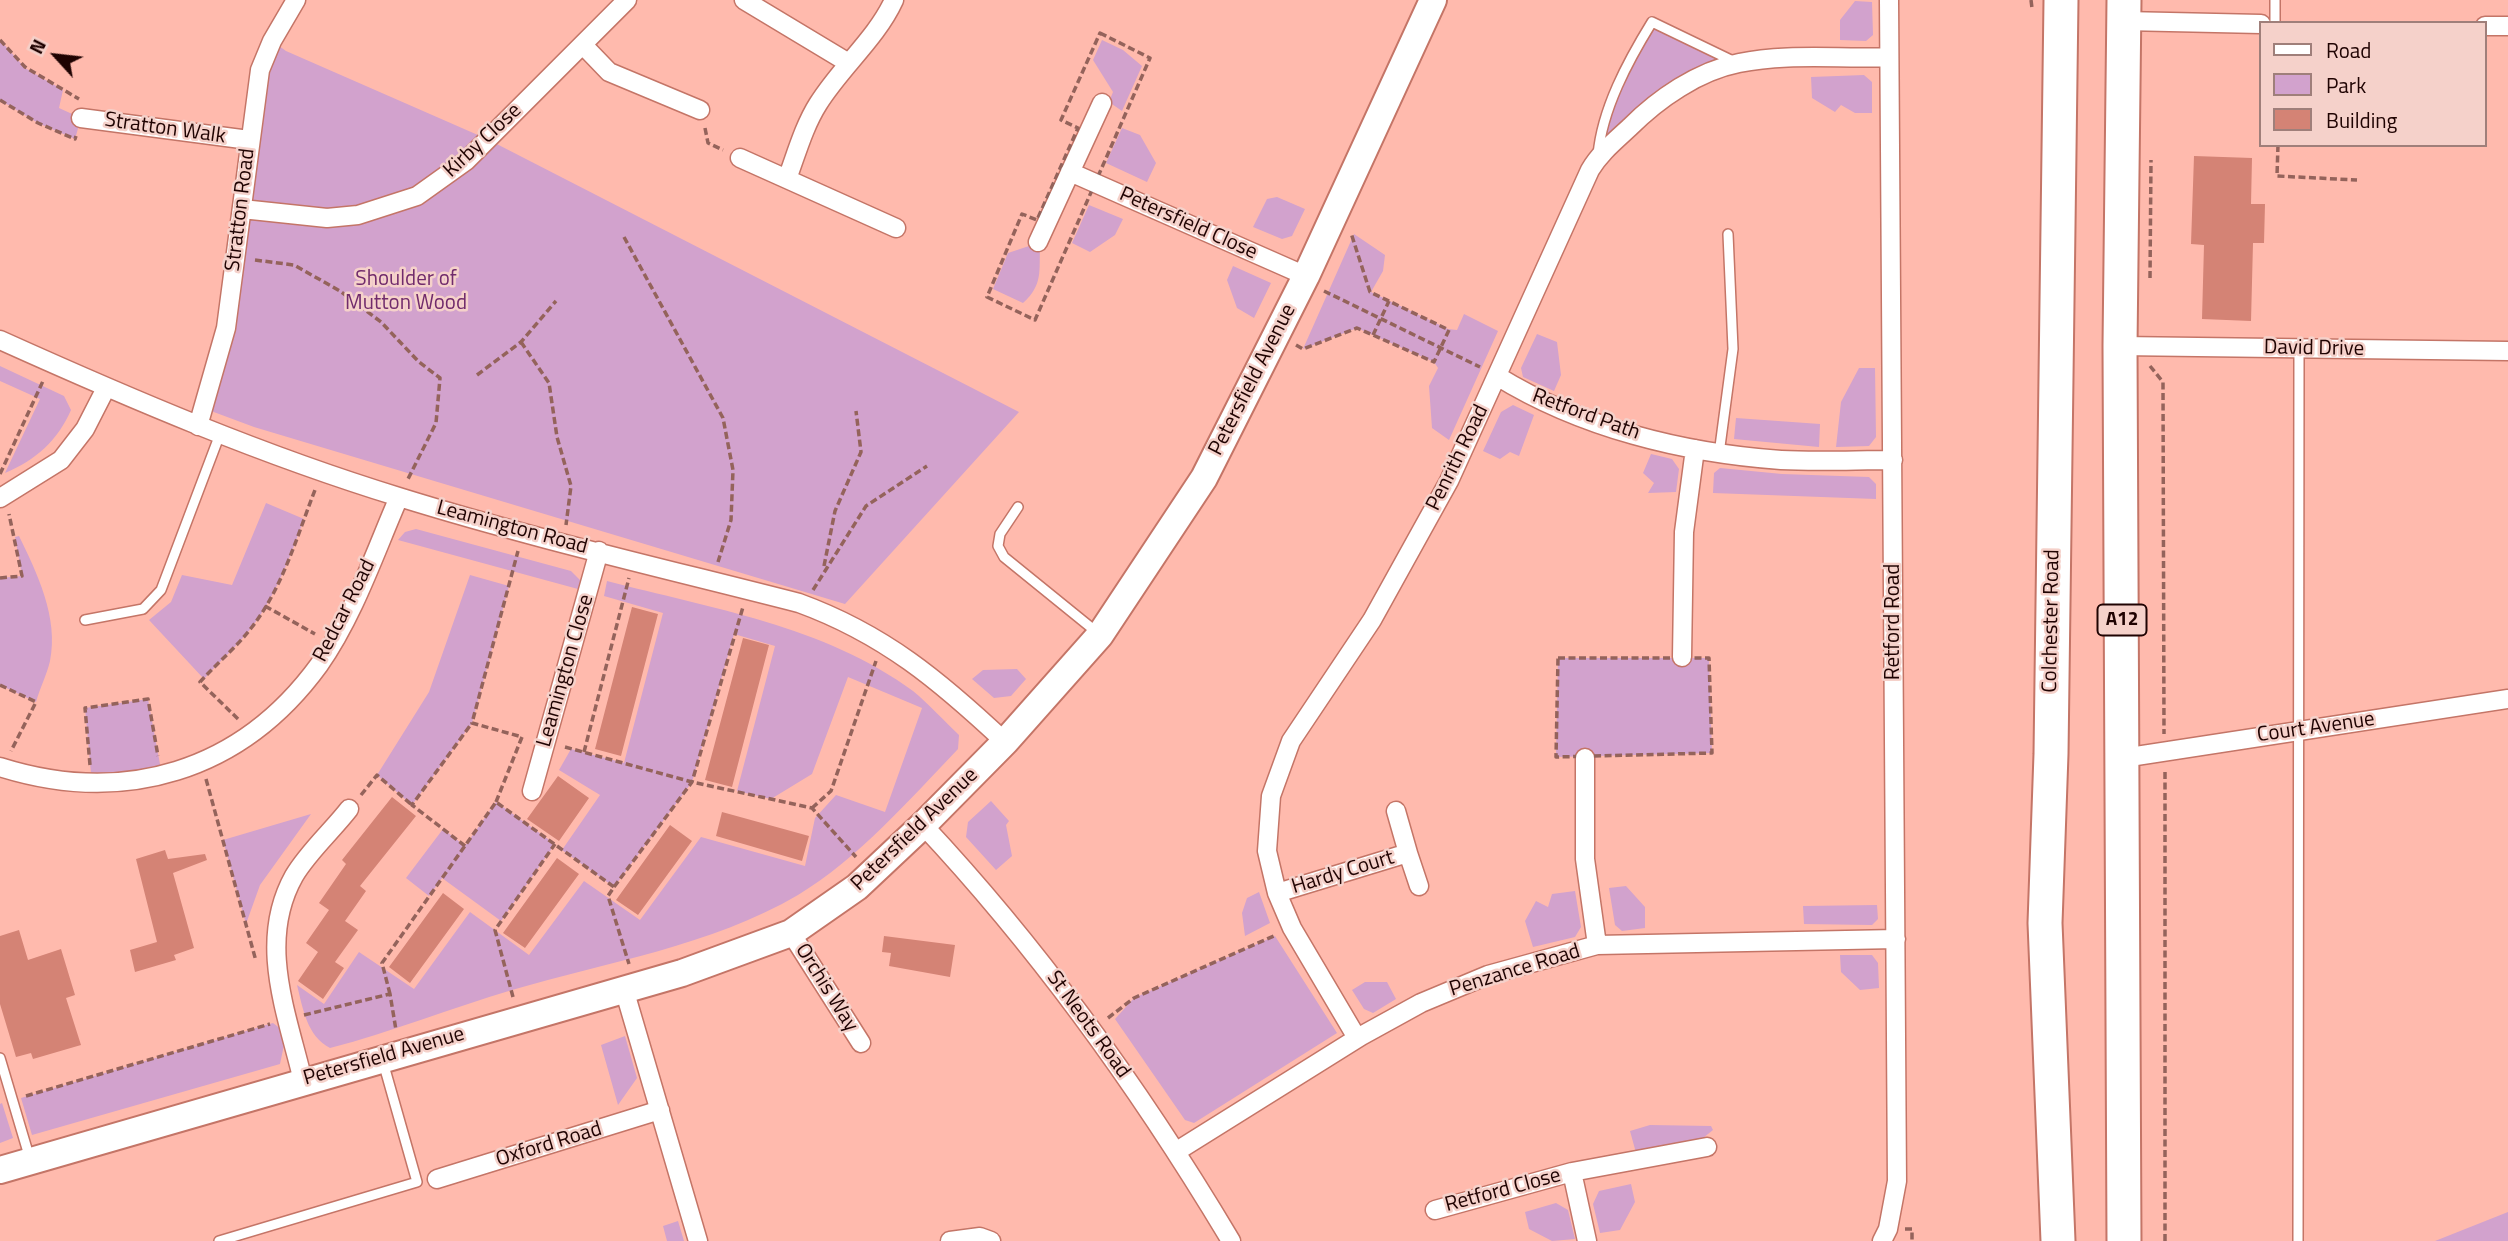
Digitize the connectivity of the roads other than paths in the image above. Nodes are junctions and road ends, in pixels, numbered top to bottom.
1 (296, 0) edge
2 (627, 0) edge
3 (744, 0) edge
4 (894, 0) edge
5 (1433, 0) edge
6 (1889, 0) edge
7 (2061, 0) edge
8 (2276, 0) edge
9 (2124, 11) edge
10 (2275, 21) edge
11 (2260, 24) edge
12 (2487, 26) edge
13 (2508, 26) edge
14 (583, 45) junction
15 (1888, 57) junction
16 (847, 62) junction
17 (1737, 63) junction
18 (1101, 103) dead end
19 (700, 110) road end
20 (81, 117) road end
21 (249, 140) junction
22 (740, 158) road end
23 (1597, 158) junction
24 (1070, 172) junction
25 (787, 179) junction
26 (242, 209) junction
27 (897, 228) dead end
28 (1728, 234) dead end
29 (1038, 242) dead end
30 (1306, 276) junction
31 (0, 340) edge
32 (2120, 346) junction
33 (2299, 349) junction
34 (2508, 351) edge
35 (1497, 376) junction
36 (106, 388) junction
37 (198, 426) junction
38 (220, 434) junction
39 (1695, 449) junction
40 (1719, 454) junction
41 (1892, 460) junction
42 (2, 497) edge
43 (398, 497) junction
44 (1017, 507) dead end
45 (599, 551) junction
46 (85, 620) dead end
47 (1100, 635) junction
48 (1682, 657) road end
49 (2508, 699) edge
50 (2298, 732) junction
51 (1005, 742) junction
52 (1585, 758) road end
53 (2123, 758) junction
54 (1, 768) edge
55 (532, 791) dead end
56 (349, 809) road end
57 (1396, 811) dead end
58 (923, 825) junction
59 (1408, 853) junction
60 (1419, 887) dead end
61 (1277, 893) junction
62 (791, 933) junction
63 (1896, 939) junction
64 (1597, 945) junction
65 (630, 987) junction
66 (1357, 1038) junction
67 (861, 1043) dead end
68 (390, 1054) junction
69 (0, 1058) edge
70 (303, 1081) junction
71 (660, 1110) junction
72 (1707, 1147) dead end
73 (1177, 1151) junction
74 (31, 1160) junction
75 (0, 1170) edge
76 (1572, 1172) junction
77 (437, 1179) dead end
78 (1435, 1210) dead end
79 (219, 1241) edge
80 (698, 1241) edge
81 (950, 1241) edge
82 (991, 1241) edge
83 (1231, 1241) edge
84 (1587, 1241) edge
85 (1882, 1241) edge
86 (2058, 1241) edge
87 (2124, 1241) edge
88 (2298, 1241) edge

1 - 21 street, Stratton Road
2 - 14 street, Kirby Close
3 - 16 street
4 - 16 street
5 - 30 street, Petersfield Avenue
6 - 15 street, Retford Road
7 - 86 highway, Colchester Road
8 - 10 lane
9 - 11 street
9 - 32 highway, A12
12 - 13 street
14 - 19 street
14 - 26 street, Kirby Close
15 - 17 street, Penrith Road
15 - 41 street, Retford Road
16 - 25 street
17 - 23 street, Penrith Road
17 - 23 lane
18 - 24 street
20 - 21 street, Stratton Walk
21 - 26 street, Stratton Road
22 - 25 street
23 - 35 street, Penrith Road
24 - 29 street
24 - 30 street, Petersfield Close
25 - 27 street
26 - 37 street, Stratton Road
28 - 40 lane
30 - 47 street, Petersfield Avenue
31 - 36 street, Leamington Road
32 - 33 street, David Drive
32 - 53 highway, A12
33 - 34 street, David Drive
33 - 50 lane
35 - 39 street, Retford Path
35 - 61 street, Penrith Road
36 - 37 street, Leamington Road
36 - 42 street
37 - 38 street, Leamington Road
38 - 43 street, Leamington Road
38 - 46 lane
39 - 40 street, Retford Path
39 - 48 street
40 - 41 street, Retford Path
41 - 63 street, Retford Road
43 - 45 street, Leamington Road
43 - 54 street, Redcar Road
44 - 47 lane
45 - 51 street, Leamington Road
45 - 55 street, Leamington Close
47 - 51 street, Petersfield Avenue
49 - 50 street, Court Avenue
50 - 53 street, Court Avenue
50 - 88 lane
51 - 58 street, Petersfield Avenue
52 - 64 street
53 - 87 highway, A12
56 - 70 street
57 - 59 street, Hardy Court
58 - 62 street, Petersfield Avenue
58 - 73 street, St Neots Road
59 - 60 street, Hardy Court
59 - 61 street, Hardy Court
61 - 66 street, Penrith Road
62 - 65 street, Petersfield Avenue
62 - 67 street, Orchis Way
63 - 64 street, Penzance Road
63 - 85 street, Retford Road
64 - 66 street, Penzance Road
65 - 68 street, Petersfield Avenue
65 - 71 street
66 - 73 street, Penzance Road
68 - 70 street, Petersfield Avenue
68 - 79 lane
69 - 74 lane
70 - 74 street, Petersfield Avenue
71 - 77 street, Oxford Road
71 - 80 street
72 - 76 street, Retford Close
73 - 83 street, St Neots Road
74 - 75 street, Petersfield Avenue
76 - 78 street, Retford Close
76 - 84 street, Retford Close
81 - 82 street

